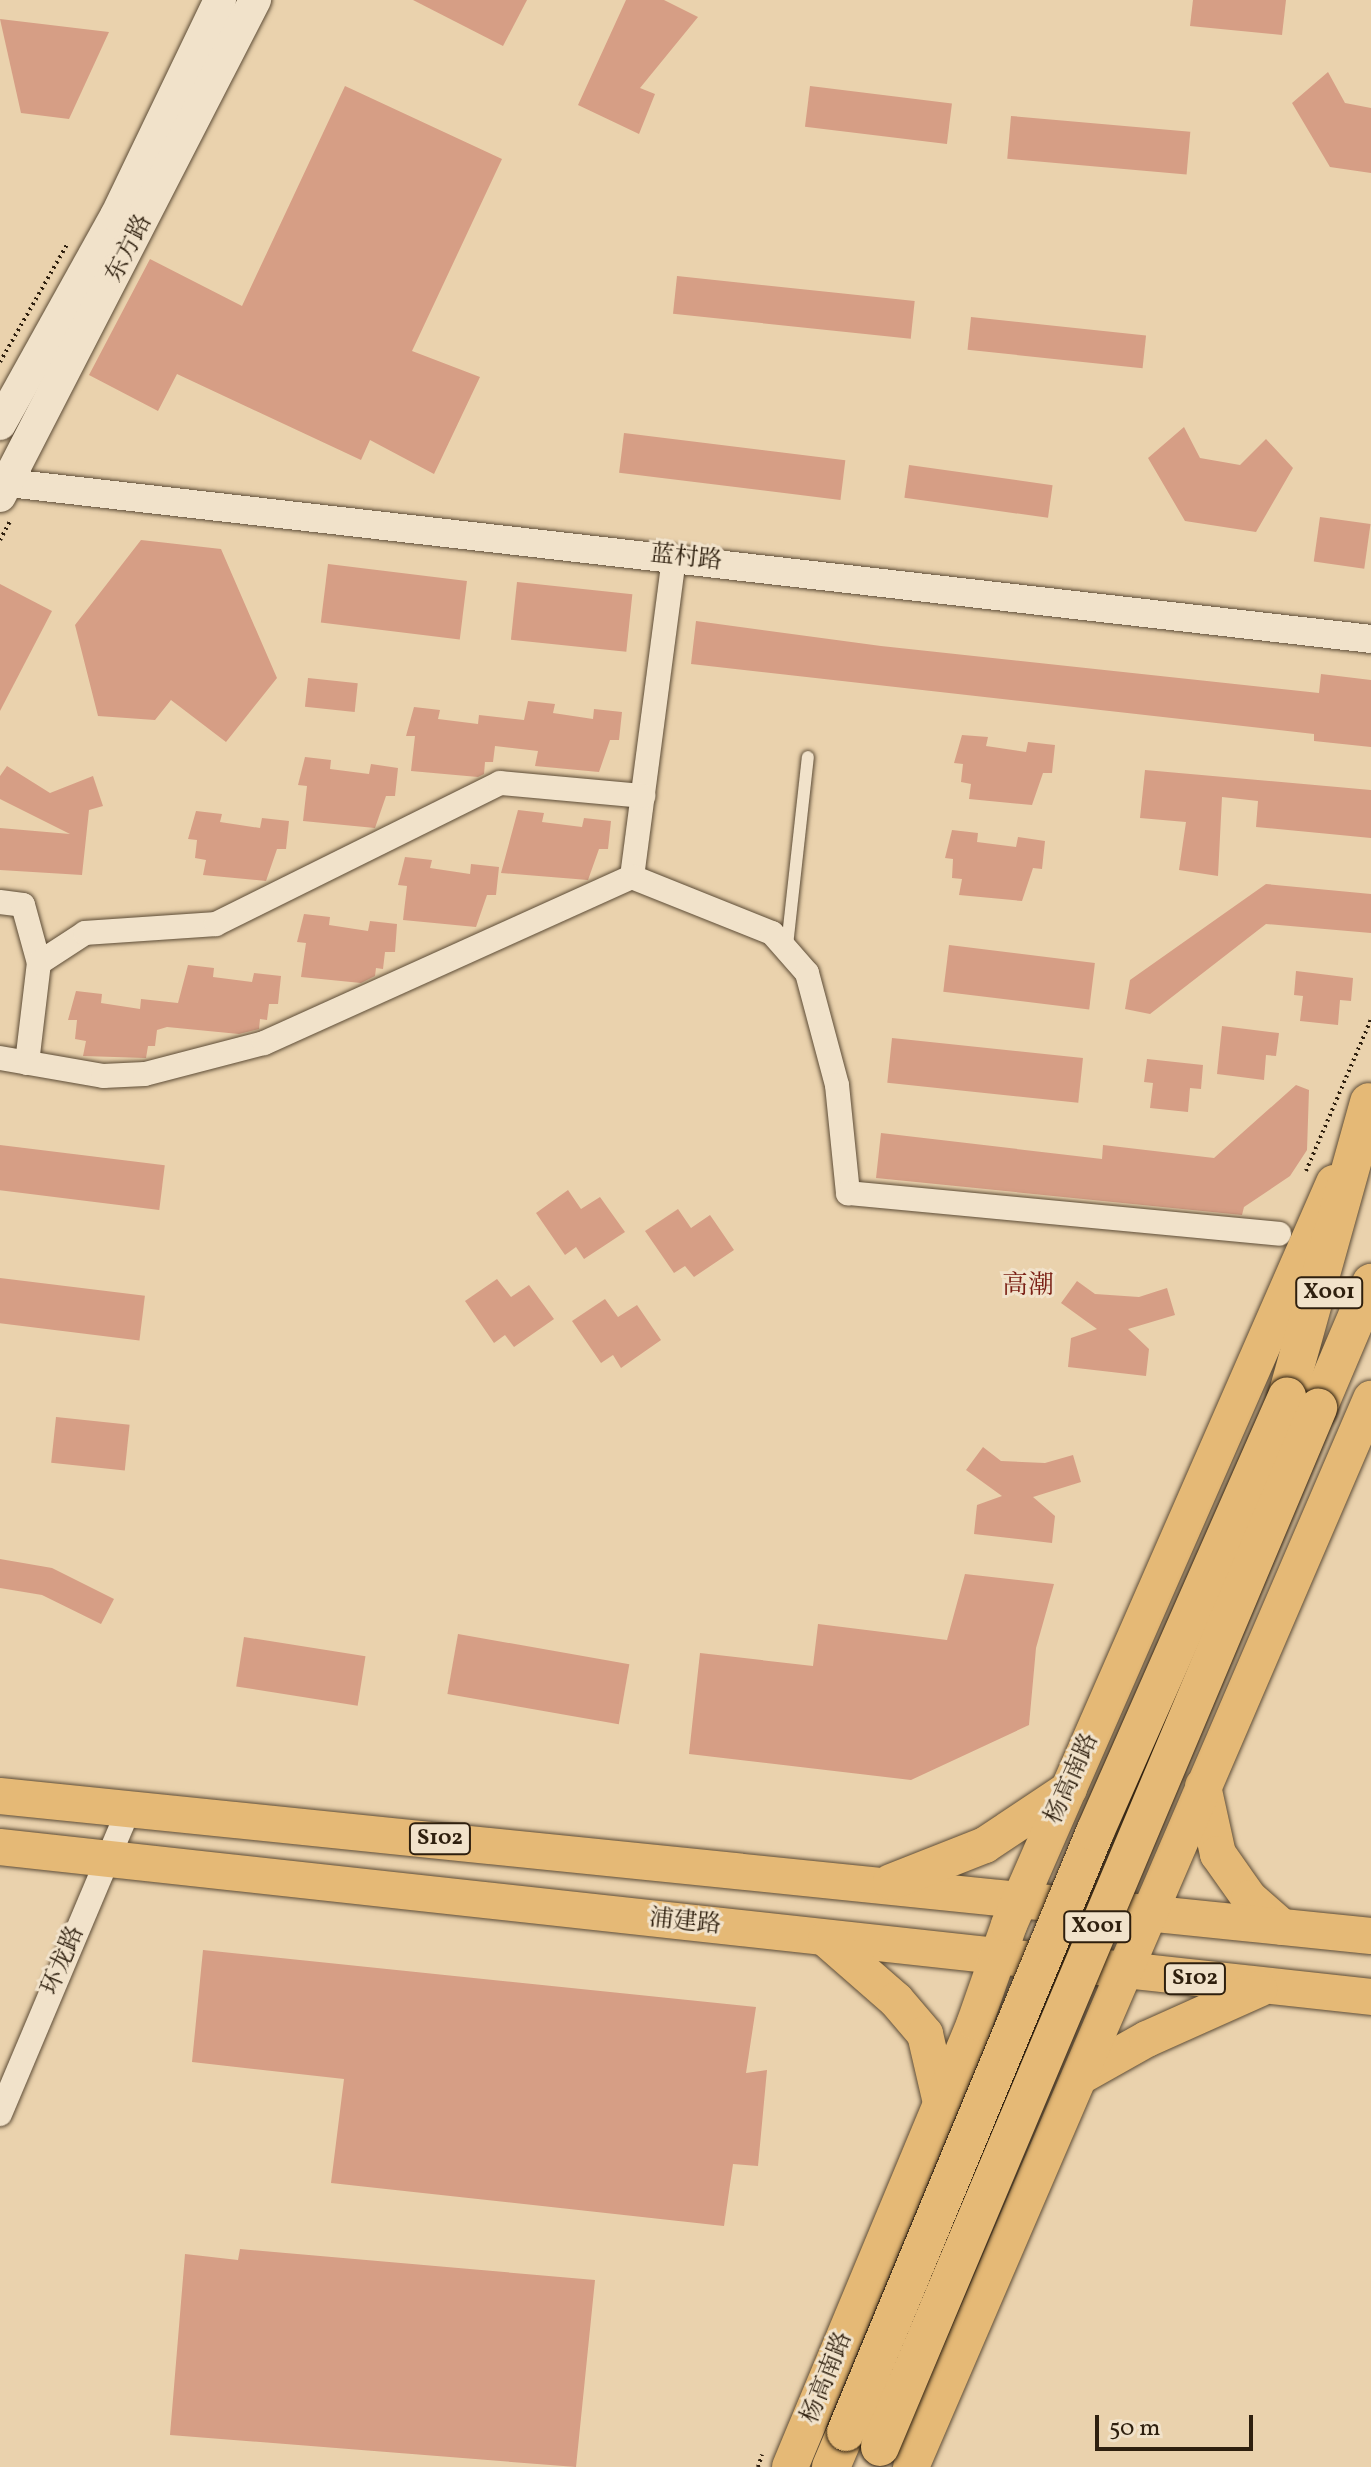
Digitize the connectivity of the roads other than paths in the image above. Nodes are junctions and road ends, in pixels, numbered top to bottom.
1 (220, 0) edge
2 (255, 0) edge
3 (0, 424) edge
4 (3, 487) edge
5 (674, 558) junction
6 (1371, 639) edge
7 (808, 757) dead end
8 (643, 796) junction
9 (632, 877) junction
10 (0, 902) edge
11 (787, 946) junction
12 (39, 963) junction
13 (0, 1058) edge
14 (27, 1063) junction
15 (1370, 1099) edge
16 (1371, 1191) edge
17 (1279, 1234) dead end
18 (1371, 1283) edge
19 (1371, 1322) edge
20 (1371, 1399) edge
21 (1302, 1402) junction
22 (1203, 1786) junction
23 (1069, 1789) junction
24 (0, 1796) edge
25 (129, 1808) junction
26 (0, 1847) edge
27 (107, 1859) junction
28 (880, 1886) junction
29 (1020, 1901) junction
30 (1147, 1913) junction
31 (1282, 1927) junction
32 (1371, 1936) edge
33 (826, 1939) junction
34 (996, 1959) junction
35 (1125, 1972) junction
36 (1266, 1986) junction
37 (1371, 1997) edge
38 (1081, 2076) junction
39 (941, 2103) junction
40 (0, 2114) edge
41 (876, 2457) edge
42 (790, 2467) edge
43 (831, 2467) edge
44 (911, 2467) edge

1 - 3 main road, 东方路
2 - 4 main road, 东方路
4 - 5 street, 蓝村路
5 - 6 street, 蓝村路
5 - 8 street
7 - 11 lane
8 - 9 street
8 - 12 street
9 - 11 street
9 - 14 street
10 - 12 street
11 - 17 street
12 - 14 street
13 - 14 street
15 - 21 highway
15 - 23 main road, 杨高南路 / X001
16 - 21 highway, 杨高南路 / X001
18 - 21 highway, 杨高南路 / X001
19 - 21 highway
20 - 22 main road, X001
21 - 41 highway, 杨高南路 / X001, bridge
21 - 43 highway, 杨高南路 / X001, bridge
22 - 30 main road, X001
22 - 31 main road
23 - 28 main road
23 - 29 main road, 杨高南路 / X001
24 - 25 main road, S102
25 - 27 street, 环龙路
25 - 28 main road, S102
26 - 27 main road, 浦建路 / S102
27 - 33 main road, 浦建路 / S102
27 - 40 street, 环龙路
28 - 29 main road, S102
29 - 30 main road, S102
29 - 34 main road, 杨高南路 / X001
30 - 31 main road, S102
30 - 35 main road, X001
31 - 32 main road, S102
33 - 34 main road, 浦建路 / S102
33 - 39 main road
34 - 35 main road, 浦建路 / S102
34 - 39 main road, 杨高南路 / X001
35 - 36 main road, 浦建路 / S102
35 - 38 main road, X001
36 - 37 main road, 浦建路 / S102
36 - 38 main road
38 - 44 main road, X001
39 - 42 main road, 杨高南路 / X001

